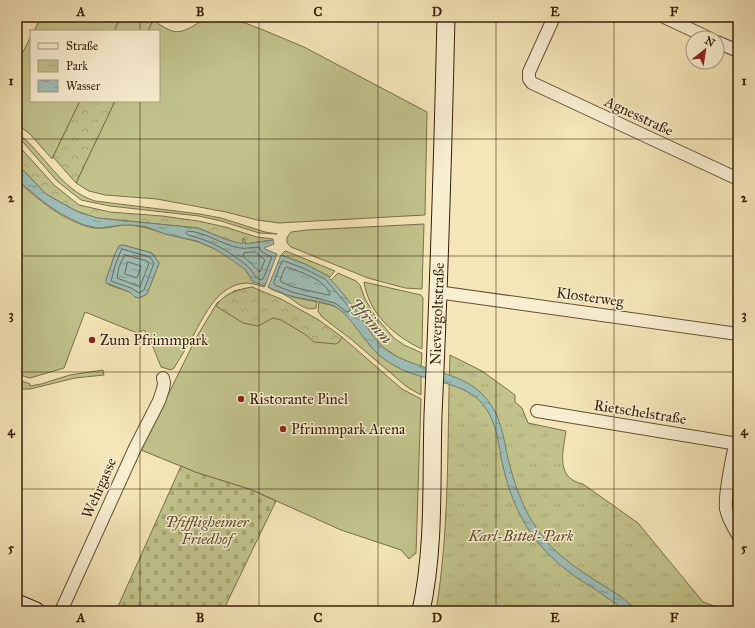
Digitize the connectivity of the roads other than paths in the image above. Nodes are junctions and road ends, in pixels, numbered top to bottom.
1 (446, 17) edge
2 (554, 17) edge
3 (664, 17) edge
4 (692, 30) edge
5 (725, 45) edge
6 (738, 51) edge
7 (738, 179) edge
8 (437, 292) junction
9 (738, 334) edge
10 (163, 378) dead end
11 (537, 411) dead end
12 (737, 444) edge
13 (738, 534) edge
14 (17, 603) edge
15 (36, 611) edge
16 (61, 611) edge
17 (422, 611) edge

1 - 8 street, Nievergoltstraße
2 - 7 street, Agnesstraße
3 - 4 street
5 - 6 street
8 - 9 street, Klosterweg
8 - 17 street, Nievergoltstraße
10 - 16 street, Wehrgasse
11 - 12 street, Rietschelstraße
12 - 13 street
14 - 15 street

